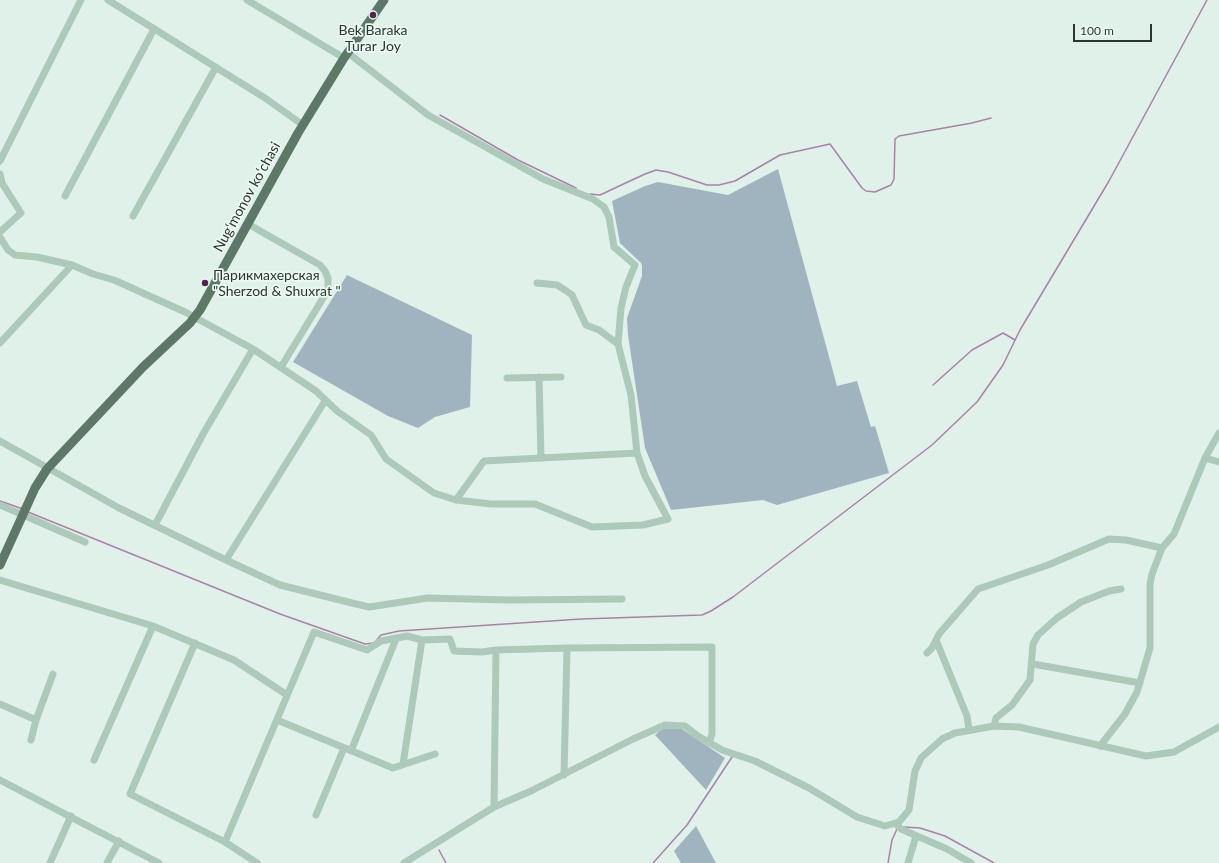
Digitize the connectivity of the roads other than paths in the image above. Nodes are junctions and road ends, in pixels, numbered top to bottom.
1 (81, 0) edge
2 (108, 0) edge
3 (247, 0) edge
4 (384, 0) edge
5 (154, 29) junction
6 (346, 55) junction
7 (216, 67) junction
8 (303, 124) junction
9 (0, 161) edge
10 (0, 174) edge
11 (65, 196) dead end
12 (132, 216) dead end
13 (248, 224) junction
14 (0, 232) edge
15 (0, 237) edge
16 (72, 265) junction
17 (537, 283) dead end
18 (195, 317) junction
19 (0, 343) edge
20 (618, 344) junction
21 (253, 349) junction
22 (281, 367) junction
23 (539, 377) junction
24 (561, 377) dead end
25 (507, 378) dead end
26 (325, 401) junction
27 (1219, 433) edge
28 (0, 441) edge
29 (637, 452) junction
30 (541, 458) junction
31 (1205, 458) junction
32 (1219, 462) edge
33 (47, 469) junction
34 (456, 500) junction
35 (0, 505) edge
36 (23, 515) junction
37 (155, 526) junction
38 (85, 542) dead end
39 (1162, 548) junction
40 (226, 560) junction
41 (0, 565) edge
42 (0, 580) edge
43 (1121, 589) dead end
44 (622, 599) dead end
45 (153, 626) junction
46 (396, 639) junction
47 (422, 640) junction
48 (936, 640) junction
49 (195, 643) junction
50 (567, 648) junction
51 (496, 650) junction
52 (927, 653) dead end
53 (1033, 664) junction
54 (53, 674) dead end
55 (1140, 683) junction
56 (287, 695) junction
57 (0, 704) edge
58 (36, 720) junction
59 (277, 720) junction
60 (994, 726) junction
61 (1219, 727) edge
62 (969, 730) junction
63 (31, 740) dead end
64 (709, 743) junction
65 (1100, 746) junction
66 (348, 750) junction
67 (435, 754) dead end
68 (94, 760) dead end
69 (404, 764) junction
70 (564, 775) junction
71 (0, 780) edge
72 (494, 807) junction
73 (316, 815) dead end
74 (71, 816) junction
75 (898, 826) junction
76 (916, 836) junction
77 (119, 841) junction
78 (225, 842) junction
79 (50, 863) edge
80 (107, 863) edge
81 (159, 863) edge
82 (257, 863) edge
83 (404, 863) edge
84 (908, 863) edge
85 (970, 863) edge

1 - 9 street
2 - 5 street
3 - 6 street
4 - 6 main road, Nugʻmonov koʻchasi
5 - 7 street
5 - 11 street
6 - 8 main road, Nugʻmonov koʻchasi
6 - 20 street
7 - 8 street
7 - 12 street
8 - 13 main road, Nugʻmonov koʻchasi
10 - 14 street
13 - 18 main road, Nugʻmonov koʻchasi
13 - 22 street
15 - 16 street
16 - 18 street
16 - 19 street
17 - 20 street
18 - 21 street
18 - 33 main road, Nugʻmonov koʻchasi
20 - 29 street
21 - 22 street
21 - 37 street
22 - 26 street
23 - 24 street
23 - 25 street
23 - 30 street
26 - 34 street
26 - 40 street
27 - 31 street
28 - 33 street
29 - 30 street
29 - 34 street
30 - 34 street
31 - 32 street
31 - 39 street
33 - 36 main road, Nugʻmonov koʻchasi
33 - 37 street
35 - 36 street
36 - 38 street
36 - 41 main road
37 - 40 street
39 - 48 street
39 - 55 street
40 - 44 street
42 - 45 street
43 - 53 street
45 - 49 street
45 - 68 street
46 - 47 street
46 - 56 street
46 - 66 street
47 - 51 street
47 - 69 street
48 - 52 street
48 - 62 street
49 - 56 street
49 - 78 street
50 - 51 street
50 - 64 street
50 - 70 street
51 - 72 street
53 - 55 street
53 - 60 street
54 - 58 street
55 - 65 street
56 - 59 street
57 - 58 street
58 - 63 street
59 - 66 street
59 - 78 street
60 - 62 street
60 - 65 street
61 - 65 street
62 - 75 street
64 - 70 street
64 - 75 street
66 - 69 street
66 - 73 street
67 - 69 street
70 - 72 street
71 - 74 street
72 - 83 street
74 - 77 street
74 - 79 street
75 - 76 street
76 - 84 street
76 - 85 street
77 - 80 street
77 - 81 street
78 - 82 street

